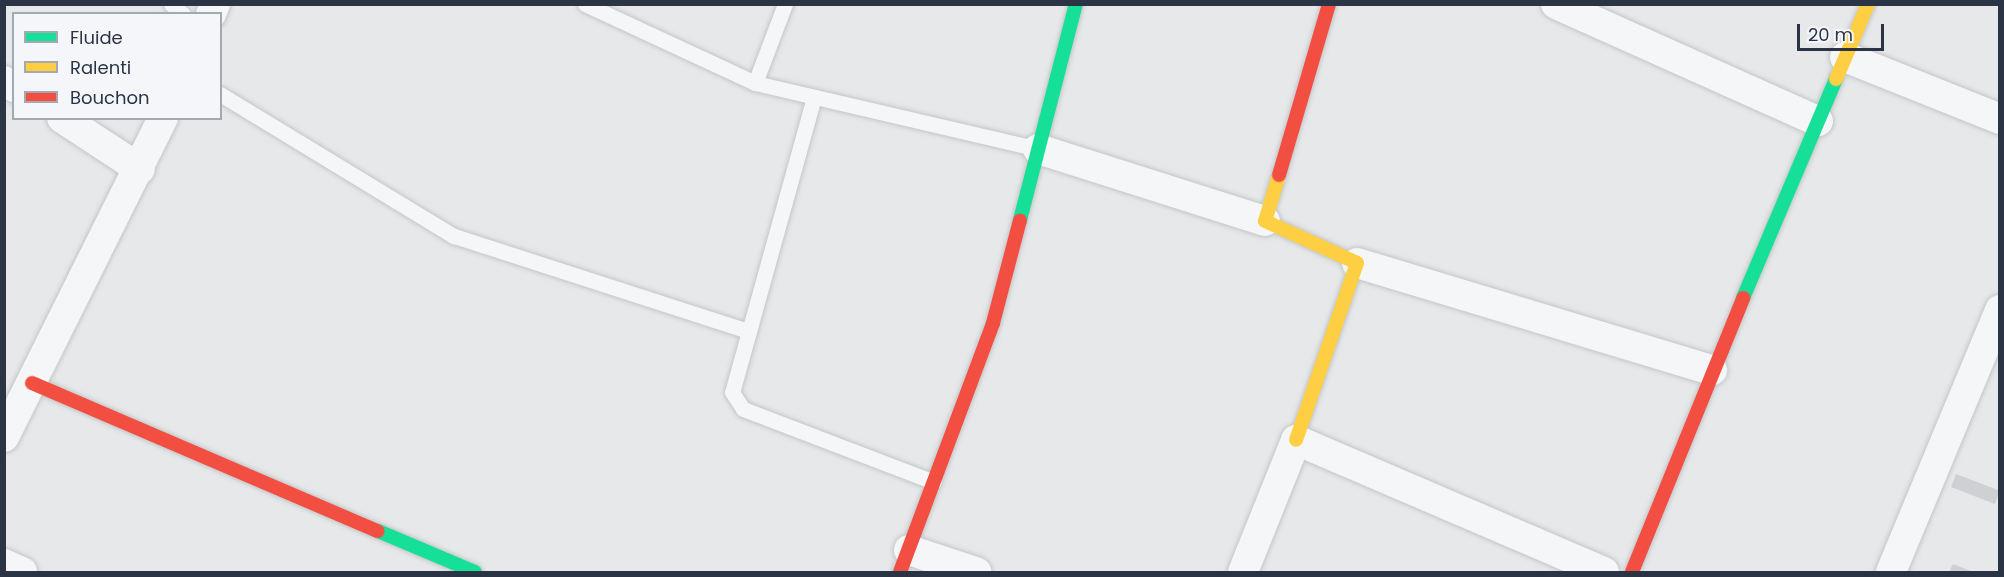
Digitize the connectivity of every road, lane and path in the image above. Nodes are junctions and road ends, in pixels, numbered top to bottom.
1 (585, 4) edge
2 (785, 4) edge
3 (1076, 4) edge
4 (1329, 4) edge
5 (1556, 4) edge
6 (1868, 4) edge
7 (1845, 57) junction
8 (755, 83) junction
9 (222, 95) edge
10 (814, 97) junction
11 (2000, 119) edge
12 (65, 120) edge
13 (162, 120) edge
14 (1818, 121) junction
15 (1038, 149) junction
16 (140, 169) junction
17 (1265, 221) junction
18 (1357, 263) junction
19 (2000, 310) edge
20 (749, 331) junction
21 (1712, 370) junction
22 (32, 383) junction
23 (6, 432) edge
24 (1296, 440) junction
25 (934, 482) junction
26 (904, 561) edge
27 (4, 564) edge
28 (22, 573) edge
29 (475, 573) edge
30 (976, 573) edge
31 (1243, 573) edge
32 (1604, 573) edge
33 (1632, 573) edge
34 (1891, 573) edge

1 - 8 lane
2 - 8 lane
3 - 15 street
4 - 17 street
5 - 14 street
6 - 7 street
7 - 11 street
7 - 14 street
8 - 10 lane
9 - 20 lane
10 - 15 lane
10 - 20 lane
12 - 16 street
13 - 16 street
14 - 21 street
15 - 17 street
15 - 25 street
16 - 22 street
17 - 18 street
18 - 21 street
18 - 24 street
19 - 34 street
20 - 25 lane
21 - 33 street
22 - 23 street
22 - 29 street
24 - 31 street
24 - 32 street
25 - 26 street
26 - 30 street
27 - 28 street

